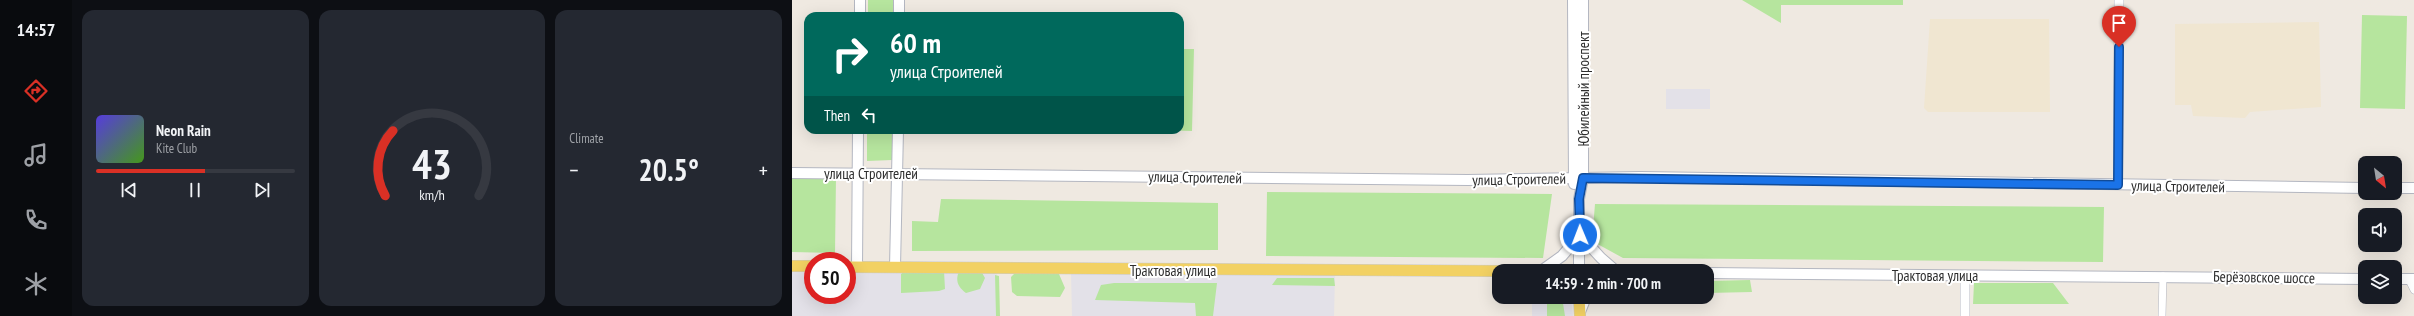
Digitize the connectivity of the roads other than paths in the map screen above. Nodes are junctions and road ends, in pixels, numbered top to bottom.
1 (860, 0) edge
2 (899, 0) edge
3 (1573, 0) edge
4 (1583, 0) edge
5 (2119, 0) edge
6 (860, 12) edge
7 (898, 12) edge
8 (858, 134) edge
9 (898, 134) edge
10 (792, 173) edge
11 (897, 174) junction
12 (858, 175) junction
13 (1578, 178) junction
14 (2118, 185) junction
15 (2358, 188) edge
16 (2402, 188) edge
17 (2414, 188) edge
18 (1580, 235) junction
19 (853, 252) edge
20 (1551, 264) edge
21 (1579, 264) edge
22 (1608, 264) edge
23 (792, 266) edge
24 (804, 266) edge
25 (856, 267) edge
26 (895, 268) junction
27 (1492, 271) edge
28 (1714, 273) edge
29 (1965, 276) junction
30 (2163, 276) junction
31 (2358, 279) edge
32 (2411, 280) edge
33 (2414, 290) edge
34 (1577, 304) edge
35 (1579, 304) edge
36 (1584, 304) edge
37 (1580, 314) edge
38 (1965, 316) edge
39 (2162, 316) edge

1 - 6 main road
2 - 7 main road
3 - 13 main road
4 - 13 main road, Юбилейный проспект
5 - 14 street
8 - 12 main road
9 - 11 main road
10 - 12 main road, улица Строителей
11 - 12 main road, улица Строителей
11 - 13 main road, улица Строителей
11 - 26 main road
12 - 19 main road
13 - 14 main road, улица Строителей
13 - 18 main road
14 - 15 main road, улица Строителей
16 - 17 main road
18 - 20 main road
18 - 21 main road
18 - 22 main road
23 - 24 main road
25 - 26 main road, Трактовая улица
26 - 27 main road, Трактовая улица
28 - 29 main road, Трактовая улица
29 - 30 main road, Трактовая улица
29 - 38 street
30 - 31 main road, Берёзовское шоссе
30 - 39 street
32 - 33 street
34 - 37 main road
35 - 37 main road
36 - 37 main road

